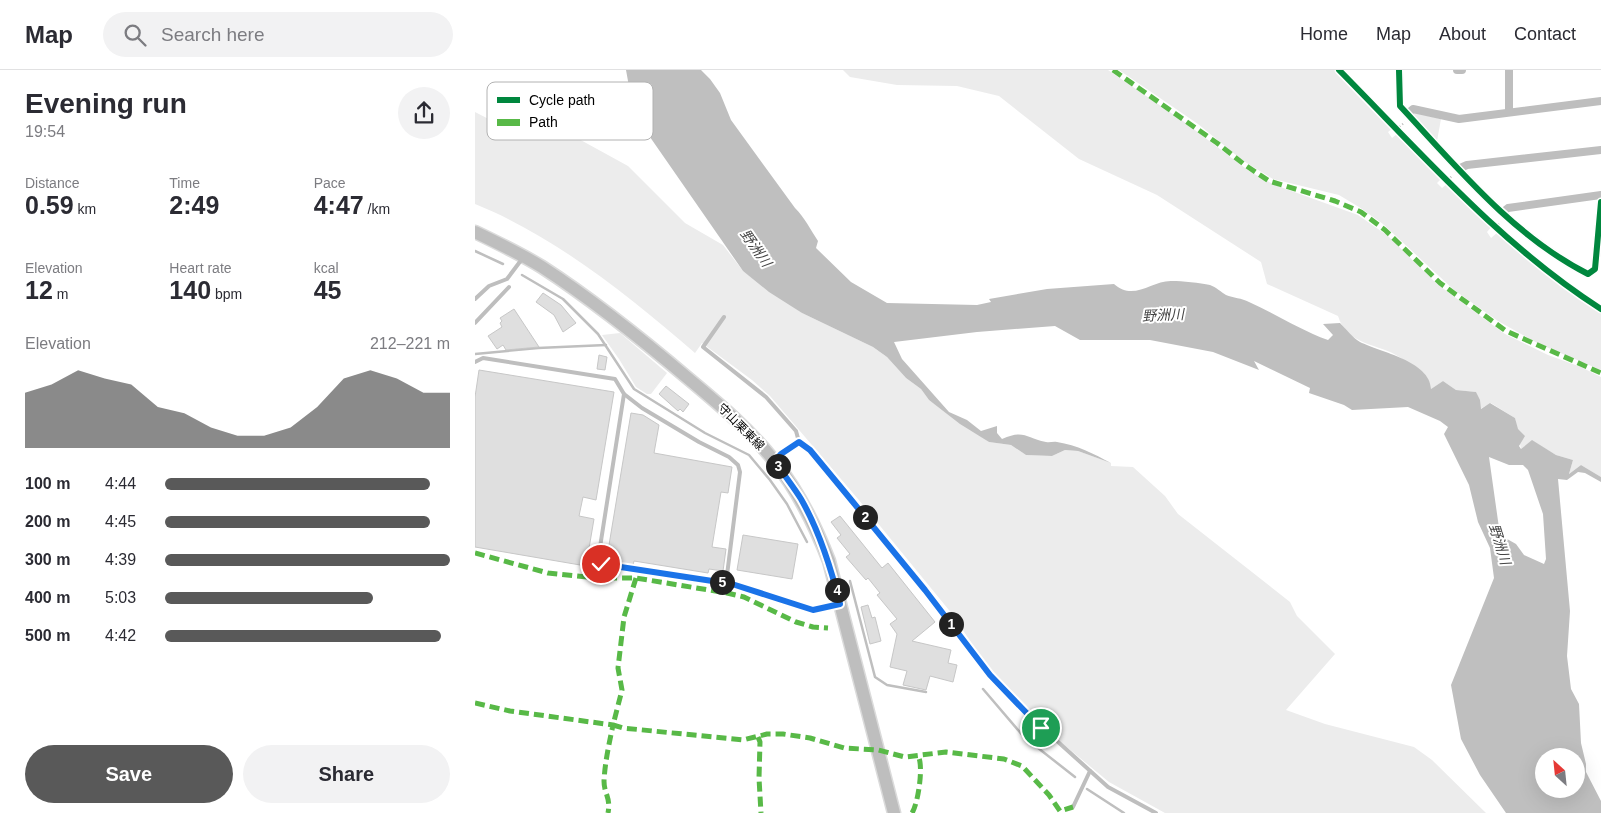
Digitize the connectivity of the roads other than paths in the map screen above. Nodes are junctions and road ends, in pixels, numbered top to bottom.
1 (1399, 70) edge
2 (1457, 70) edge
3 (1462, 70) edge
4 (1509, 70) edge
5 (1601, 101) edge
6 (1509, 112) junction
7 (1407, 114) junction
8 (1601, 150) edge
9 (1458, 169) junction
10 (1601, 196) edge
11 (1601, 202) edge
12 (1503, 212) junction
13 (475, 232) edge
14 (523, 257) junction
15 (1599, 259) edge
16 (509, 287) dead end
17 (475, 299) edge
18 (724, 317) dead end
19 (475, 323) edge
20 (475, 362) edge
21 (624, 394) junction
22 (799, 442) junction
23 (775, 461) junction
24 (726, 583) junction
25 (840, 604) junction
26 (1091, 771) junction
27 (1073, 807) dead end
28 (894, 813) edge
29 (1156, 813) edge

1 - 7 street
2 - 3 street
4 - 6 street
5 - 6 street
6 - 7 street
7 - 9 street
8 - 9 street
9 - 12 street
10 - 12 street
11 - 15 street
12 - 15 street
13 - 14 main road, 守山栗東線
14 - 17 lane
14 - 23 main road, 守山栗東線
16 - 19 lane
18 - 22 lane
20 - 21 lane
21 - 24 lane
21 - 24 lane
22 - 23 lane
22 - 26 lane
23 - 25 main road, 守山栗東線
24 - 25 lane
25 - 28 main road, 守山栗東線
26 - 27 lane
26 - 29 lane

